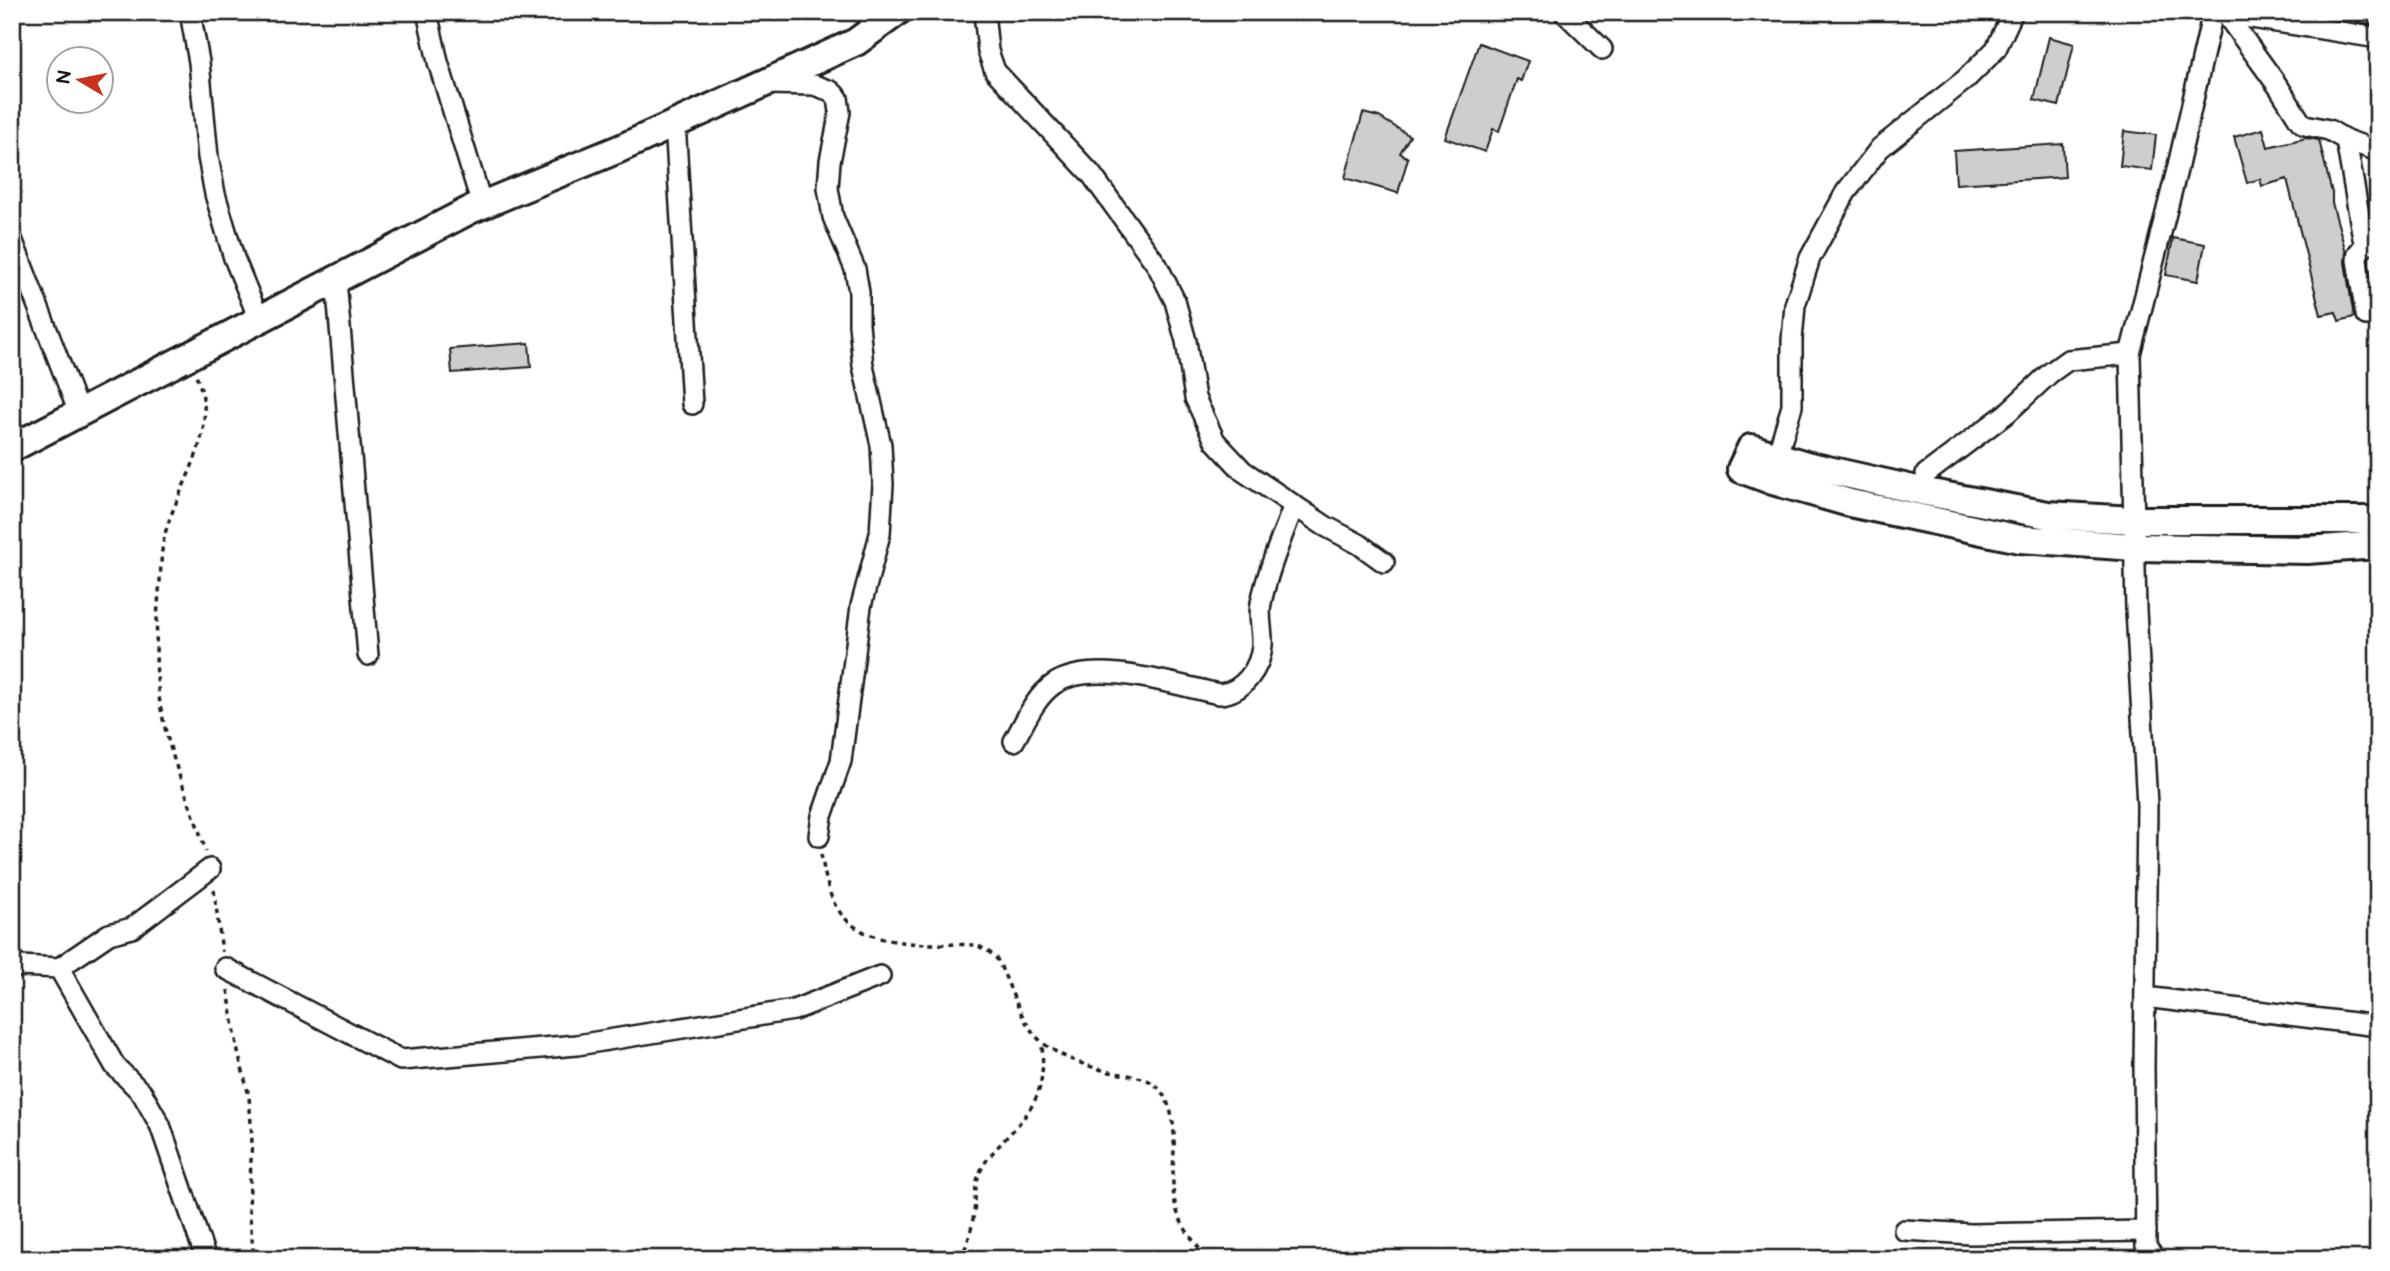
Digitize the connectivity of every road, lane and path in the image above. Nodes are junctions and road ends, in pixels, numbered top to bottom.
1 (190, 12) edge
2 (427, 12) edge
3 (897, 12) edge
4 (984, 12) edge
5 (1564, 12) edge
6 (2012, 12) edge
7 (2215, 12) edge
8 (2361, 12) edge
9 (2225, 13) edge
10 (2378, 15) edge
11 (2378, 38) edge
12 (1602, 49) dead end
13 (762, 84) junction
14 (675, 122) junction
15 (2346, 140) junction
16 (2378, 151) edge
17 (482, 205) junction
18 (12, 239) edge
19 (2372, 244) edge
20 (336, 280) junction
21 (2366, 315) dead end
22 (259, 319) junction
23 (2130, 354) junction
24 (188, 356) junction
25 (692, 404) dead end
26 (79, 413) junction
27 (12, 448) edge
28 (1774, 468) junction
29 (1926, 474) dead end
30 (1294, 505) junction
31 (2134, 520) junction
32 (2378, 520) edge
33 (2378, 545) edge
34 (2134, 547) junction
35 (1384, 562) dead end
36 (368, 655) dead end
37 (1014, 741) dead end
38 (818, 836) joint
39 (210, 869) junction
40 (59, 968) junction
41 (225, 968) junction
42 (12, 969) edge
43 (880, 976) dead end
44 (2144, 997) junction
45 (2378, 1026) edge
46 (1042, 1042) junction
47 (1904, 1230) dead end
48 (2146, 1231) junction
49 (206, 1259) edge
50 (254, 1259) edge
51 (960, 1259) edge
52 (1208, 1259) edge
53 (2155, 1259) edge

1 - 22 street
2 - 17 street
3 - 13 street
4 - 30 street
5 - 12 street
6 - 28 street
7 - 9 street
7 - 23 street
8 - 10 street
9 - 11 street
9 - 15 street
13 - 14 street
13 - 38 street
14 - 17 street
14 - 25 street
15 - 16 street
15 - 19 street
17 - 20 street
18 - 26 street
19 - 21 street
20 - 22 street
20 - 36 street
22 - 24 street
23 - 29 street
23 - 31 street
24 - 26 street
24 - 39 path
26 - 27 street
28 - 31 street
28 - 34 street
30 - 35 street
30 - 37 street
31 - 32 street
31 - 34 street
33 - 34 street
34 - 44 street
38 - 46 path
39 - 40 street
39 - 41 path
40 - 42 street
40 - 49 street
41 - 43 street
41 - 50 path
44 - 45 street
44 - 48 street
46 - 51 path
46 - 52 path
47 - 48 street
48 - 53 street

